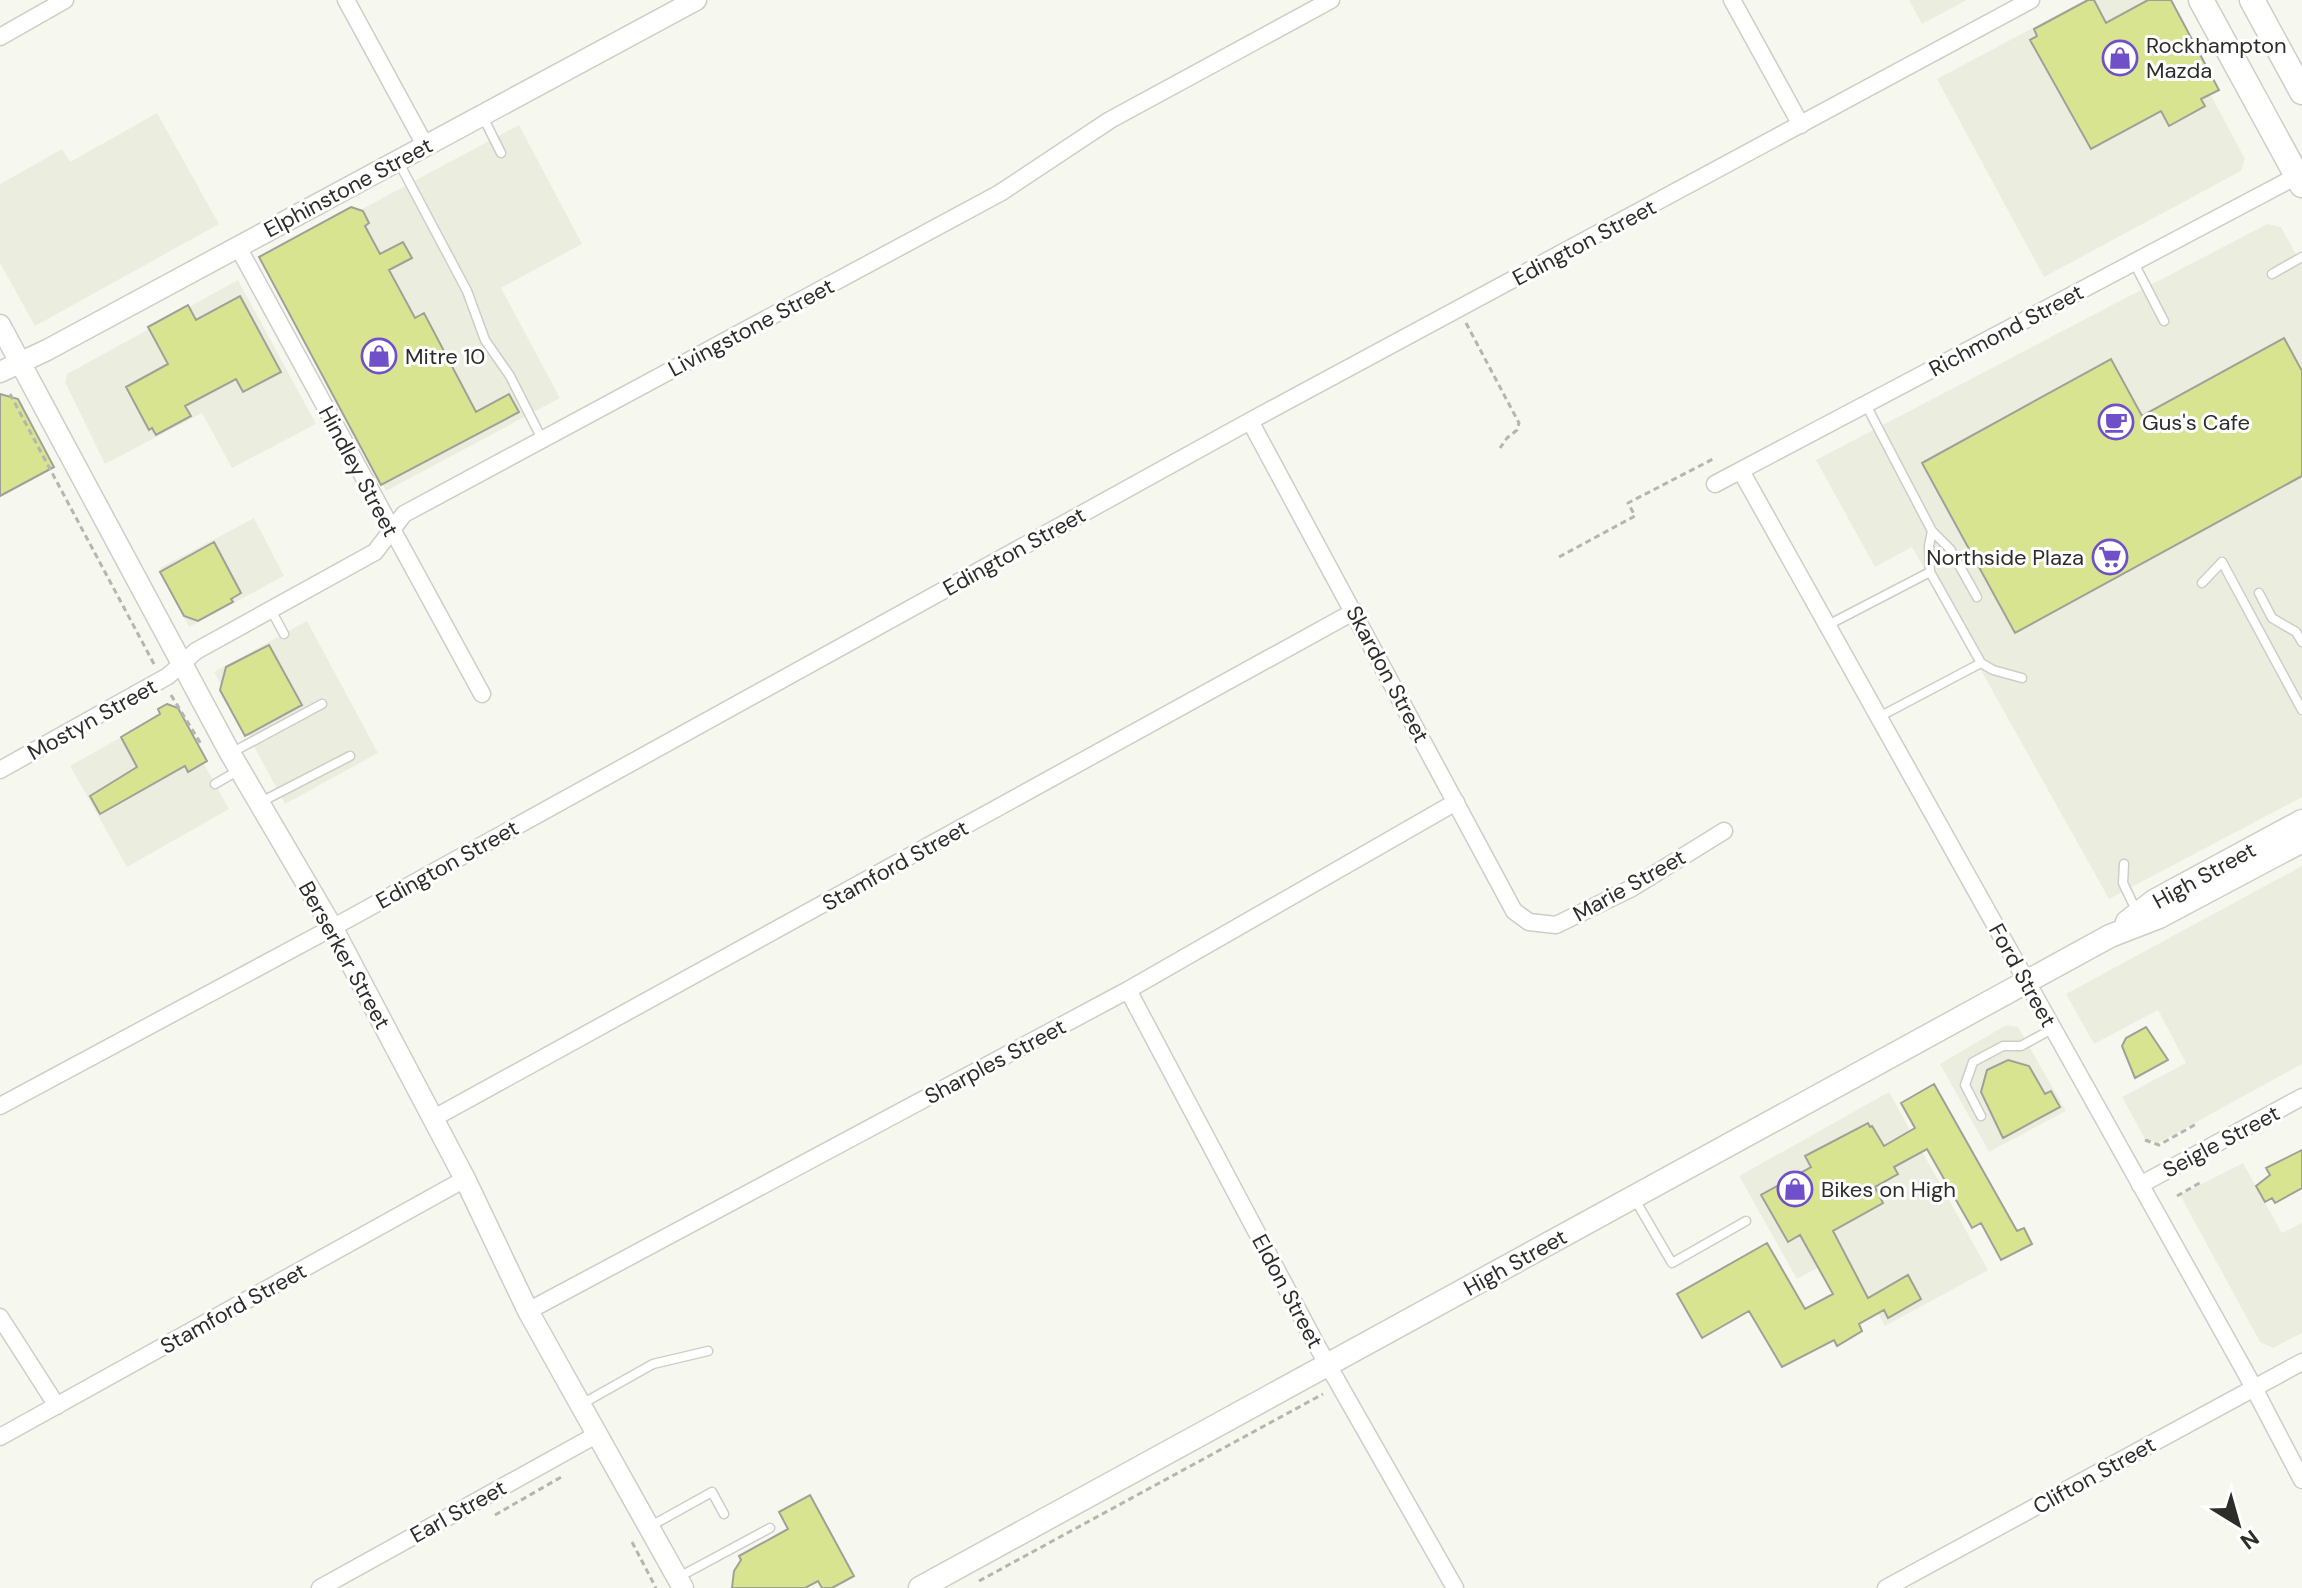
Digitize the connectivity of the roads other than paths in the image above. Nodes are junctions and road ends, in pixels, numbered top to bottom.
1 (65, 0) edge
2 (346, 0) edge
3 (696, 0) edge
4 (1331, 0) edge
5 (1732, 0) edge
6 (2031, 0) edge
7 (2201, 0) edge
8 (2252, 0) edge
9 (0, 37) edge
10 (2302, 92) edge
11 (482, 115) junction
12 (1801, 125) junction
13 (425, 145) junction
14 (501, 153) dead end
15 (398, 160) junction
16 (2300, 180) edge
17 (238, 247) junction
18 (2302, 257) edge
19 (2133, 261) junction
20 (2272, 274) dead end
21 (2164, 321) dead end
22 (0, 325) edge
23 (20, 363) junction
24 (0, 372) edge
25 (1866, 405) junction
26 (1250, 421) junction
27 (542, 440) junction
28 (1741, 471) junction
29 (1715, 484) dead end
30 (391, 530) junction
31 (1932, 531) junction
32 (1930, 572) junction
33 (2202, 583) dead end
34 (1977, 597) dead end
35 (270, 608) junction
36 (1355, 611) junction
37 (2248, 611) junction
38 (1827, 625) junction
39 (2299, 630) edge
40 (284, 634) dead end
41 (2302, 642) edge
42 (1981, 663) junction
43 (182, 664) junction
44 (2022, 678) dead end
45 (482, 694) dead end
46 (2299, 700) edge
47 (322, 704) dead end
48 (2302, 710) edge
49 (1879, 717) junction
50 (350, 756) dead end
51 (235, 761) junction
52 (0, 770) edge
53 (215, 784) dead end
54 (1456, 802) junction
55 (259, 803) junction
56 (2302, 821) edge
57 (1724, 831) dead end
58 (2302, 841) edge
59 (2124, 864) dead end
60 (2141, 918) junction
61 (1529, 922) joint
62 (332, 927) junction
63 (2027, 983) junction
64 (1128, 990) junction
65 (2052, 1029) junction
66 (2302, 1097) edge
67 (0, 1106) edge
68 (1981, 1116) dead end
69 (434, 1118) junction
70 (465, 1179) junction
71 (2140, 1185) junction
72 (1634, 1197) junction
73 (1746, 1221) dead end
74 (528, 1311) junction
75 (0, 1317) edge
76 (708, 1351) dead end
77 (2302, 1362) edge
78 (1328, 1365) junction
79 (2254, 1388) junction
80 (579, 1405) junction
81 (57, 1406) junction
82 (596, 1435) junction
83 (0, 1437) edge
84 (2302, 1480) edge
85 (724, 1514) dead end
86 (648, 1527) junction
87 (770, 1528) dead end
88 (681, 1583) edge
89 (320, 1588) edge
90 (920, 1588) edge
91 (1455, 1588) edge
92 (1886, 1588) edge

1 - 9 street
2 - 13 street
3 - 11 street, Elphinstone Street
4 - 27 street, Livingstone Street
5 - 12 street
6 - 12 street, Edington Street
7 - 16 main road
8 - 10 main road
11 - 13 street, Elphinstone Street
11 - 14 lane
12 - 26 street, Edington Street
13 - 15 street, Elphinstone Street
15 - 17 street, Elphinstone Street
15 - 27 lane
16 - 19 street, Richmond Street
17 - 23 street, Elphinstone Street
17 - 30 street, Hindley Street
18 - 20 lane
19 - 21 lane
19 - 25 street, Richmond Street
22 - 23 street, Berserker Street
23 - 24 street, Elphinstone Street
23 - 43 street, Berserker Street
25 - 28 street, Richmond Street
25 - 31 lane
26 - 36 street, Skardon Street
26 - 62 street, Edington Street
27 - 30 street, Livingstone Street
28 - 29 street, Richmond Street
28 - 38 street, Ford Street
30 - 35 street, Livingstone Street
30 - 45 street, Hindley Street
31 - 32 lane
31 - 34 lane
32 - 38 lane
32 - 42 lane
33 - 37 lane
35 - 40 lane
35 - 43 street, Livingstone Street
36 - 54 street, Skardon Street
36 - 69 street, Stamford Street
37 - 39 lane
37 - 46 lane
38 - 49 street, Ford Street
39 - 41 lane
42 - 44 lane
42 - 49 lane
43 - 51 street, Berserker Street
43 - 52 street, Mostyn Street
46 - 48 lane
47 - 51 lane
49 - 63 street, Ford Street
50 - 55 lane
51 - 53 lane
51 - 55 street, Berserker Street
54 - 61 street, Skardon Street
54 - 64 street, Sharples Street
55 - 62 street, Berserker Street
56 - 60 main road, High Street
57 - 61 street, Marie Street
58 - 60 main road, High Street
59 - 60 lane
60 - 63 main road, High Street
62 - 67 street, Edington Street
62 - 69 street, Berserker Street
63 - 65 street, Ford Street
63 - 72 main road, High Street
64 - 74 street, Sharples Street
64 - 78 street, Eldon Street
65 - 68 lane
65 - 71 street, Ford Street
66 - 71 street, Seigle Street
69 - 70 street, Berserker Street
70 - 74 street, Berserker Street
70 - 81 street, Stamford Street
71 - 79 street, Ford Street
72 - 73 lane
72 - 78 main road, High Street
74 - 80 street, Berserker Street
75 - 81 street
76 - 80 lane
77 - 79 street, Clifton Street
78 - 90 main road, High Street
78 - 91 street, Eldon Street
79 - 84 street, Ford Street
79 - 92 street, Clifton Street
80 - 82 street, Berserker Street
81 - 83 street, Stamford Street
82 - 86 street, Berserker Street
82 - 89 street, Earl Street
85 - 86 lane
86 - 88 street, Berserker Street
87 - 88 lane

